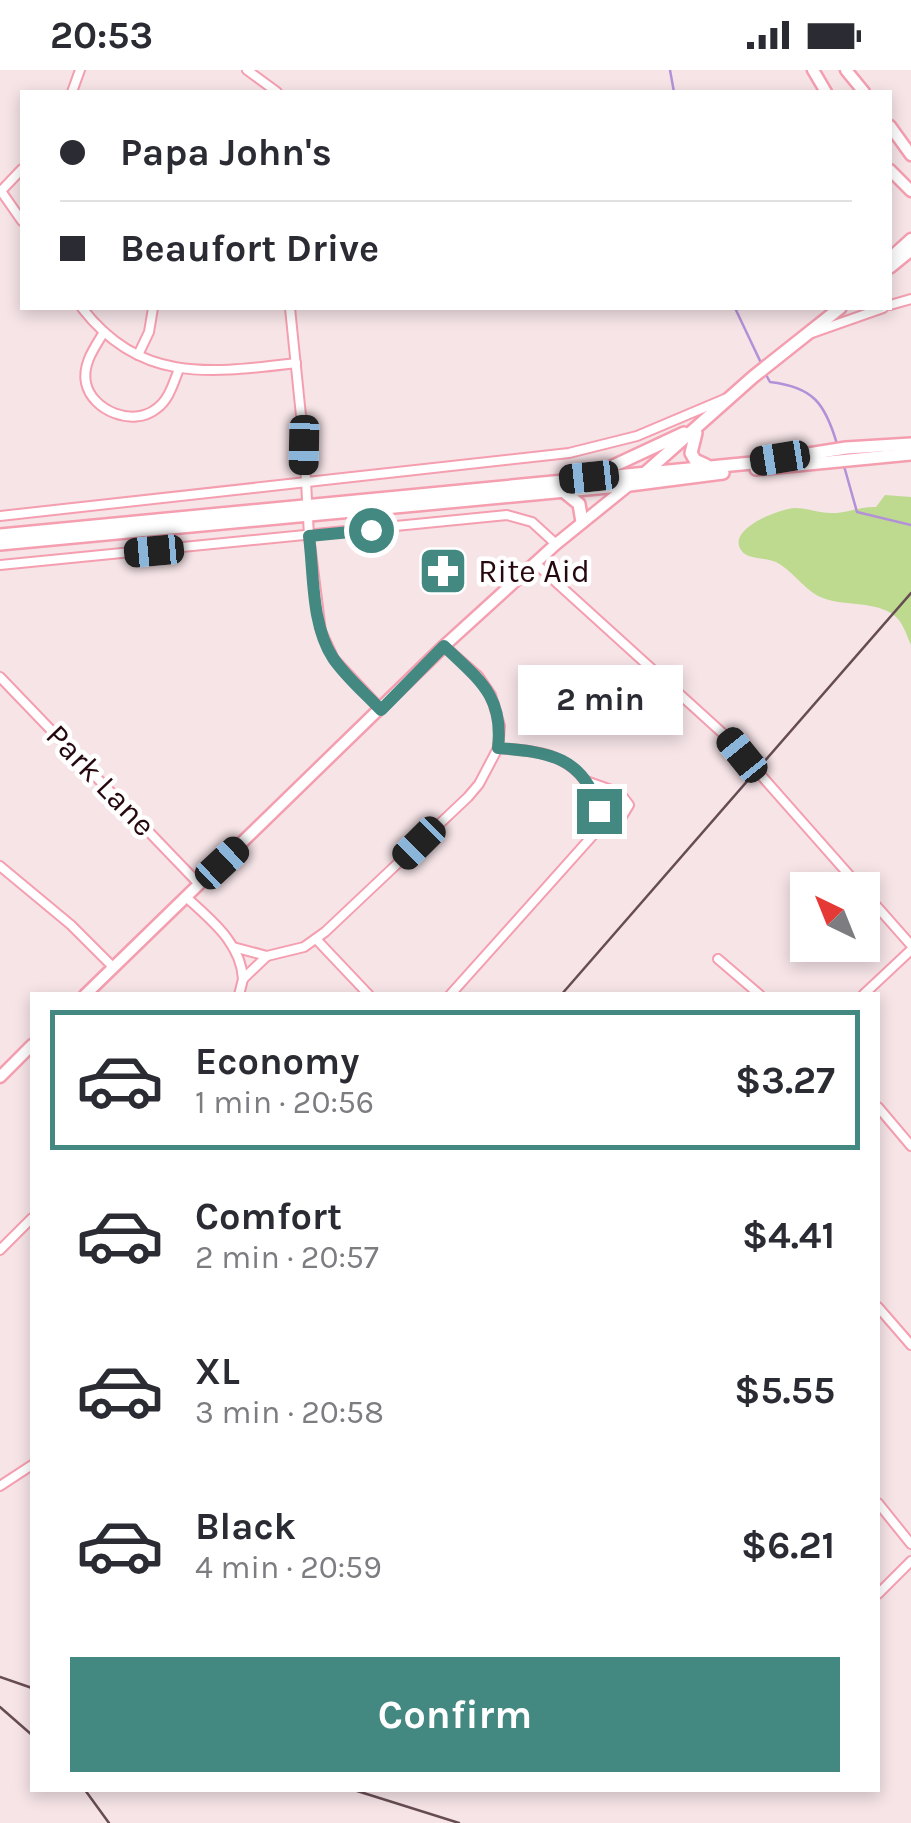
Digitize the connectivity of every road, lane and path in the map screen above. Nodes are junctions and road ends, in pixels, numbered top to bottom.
1 (247, 70) edge
2 (846, 70) edge
3 (274, 90) edge
4 (862, 90) edge
5 (892, 129) edge
6 (911, 155) edge
7 (20, 171) edge
8 (892, 172) edge
9 (1, 191) edge
10 (911, 194) edge
11 (20, 218) edge
12 (911, 239) edge
13 (892, 256) edge
14 (84, 310) edge
15 (154, 310) edge
16 (290, 310) edge
17 (837, 310) edge
18 (877, 310) edge
19 (104, 332) junction
20 (805, 335) junction
21 (138, 356) junction
22 (296, 363) junction
23 (179, 369) junction
24 (732, 396) junction
25 (701, 425) junction
26 (911, 444) edge
27 (842, 454) junction
28 (911, 454) edge
29 (710, 466) junction
30 (645, 474) junction
31 (589, 477) junction
32 (305, 483) junction
33 (630, 484) junction
34 (563, 491) junction
35 (307, 509) junction
36 (0, 516) edge
37 (582, 522) junction
38 (0, 536) edge
39 (309, 536) junction
40 (0, 544) edge
41 (556, 544) junction
42 (536, 563) junction
43 (0, 565) edge
44 (444, 646) junction
45 (0, 677) edge
46 (381, 710) junction
47 (498, 748) junction
48 (586, 781) junction
49 (599, 820) junction
50 (0, 866) edge
51 (199, 884) junction
52 (186, 897) junction
53 (316, 940) junction
54 (234, 947) junction
55 (911, 947) edge
56 (266, 956) junction
57 (718, 959) dead end
58 (114, 967) junction
59 (243, 979) junction
60 (88, 992) edge
61 (240, 992) edge
62 (366, 992) edge
63 (453, 992) edge
64 (756, 992) edge
65 (866, 992) edge
66 (30, 1048) edge
67 (0, 1077) edge
68 (880, 1109) edge
69 (911, 1146) edge
70 (30, 1220) edge
71 (0, 1250) edge
72 (880, 1309) edge
73 (911, 1345) edge
74 (30, 1466) edge
75 (0, 1486) edge
76 (880, 1505) edge
77 (911, 1544) edge
78 (911, 1561) edge
79 (880, 1592) edge

1 - 3 street
2 - 4 street
5 - 6 street
7 - 9 street
8 - 10 street
9 - 11 street
12 - 13 street
14 - 19 street
15 - 21 street
16 - 22 street
17 - 20 main road
18 - 20 street
19 - 21 street
19 - 23 street
20 - 24 main road
21 - 23 street
22 - 23 street
22 - 32 street
24 - 25 main road
24 - 32 street
25 - 29 main road
25 - 30 main road
25 - 31 main road
26 - 27 main road
27 - 28 main road
27 - 29 main road
27 - 33 main road
29 - 30 main road
30 - 31 main road
30 - 33 main road
31 - 35 main road
32 - 35 street
32 - 36 street
33 - 34 main road
33 - 37 street
34 - 35 main road
34 - 37 main road
35 - 38 main road
35 - 39 street
35 - 40 main road
37 - 41 street
39 - 41 street
39 - 43 street
39 - 46 street
41 - 42 street
42 - 44 street
42 - 55 street
44 - 46 street
44 - 47 street
45 - 51 street, Park Lane
46 - 51 street
47 - 48 street
47 - 53 street
48 - 49 street
48 - 49 street
49 - 63 street
50 - 58 street
51 - 52 street
52 - 54 street
52 - 58 street
53 - 56 street
53 - 62 street
54 - 56 street
54 - 59 street
55 - 65 street
56 - 59 street
57 - 64 street
58 - 60 street
59 - 61 street
66 - 67 street
68 - 69 street
70 - 71 street
72 - 73 street
74 - 75 street
76 - 77 street
78 - 79 street

